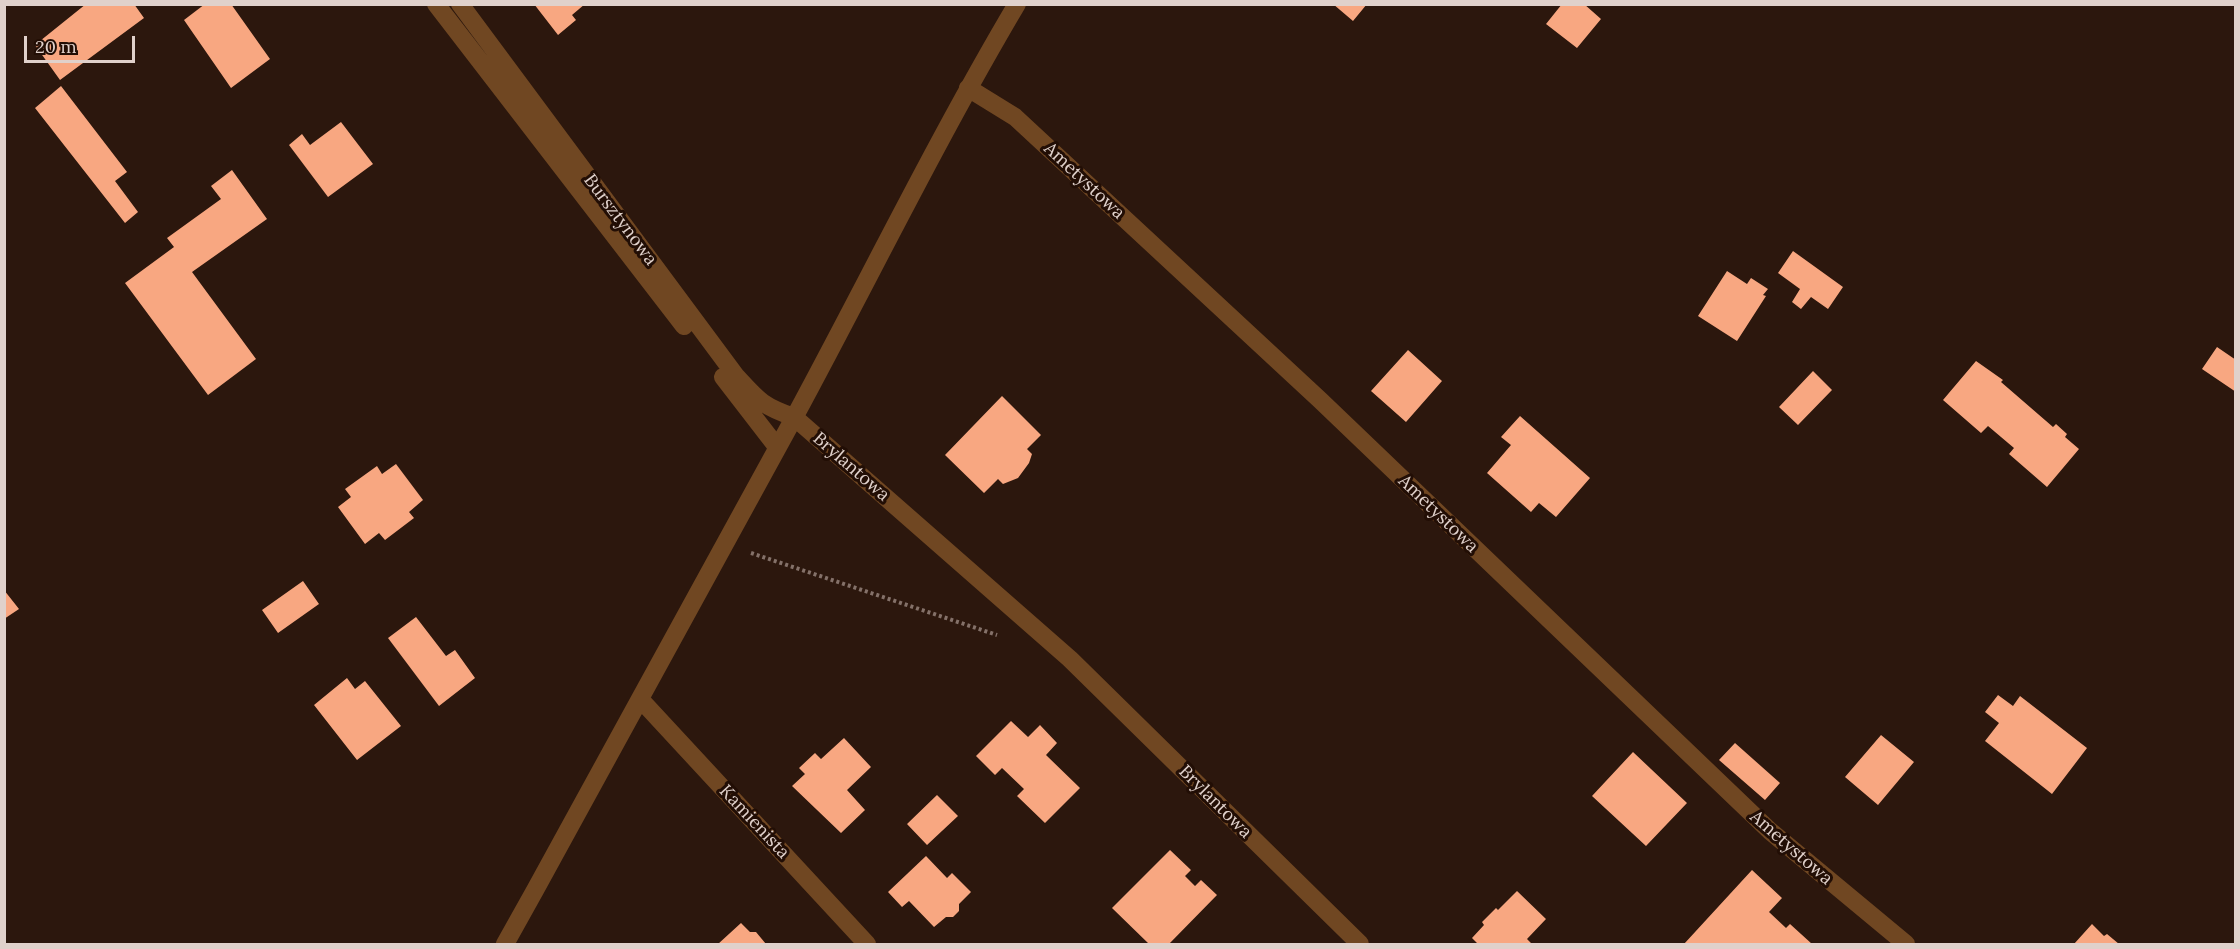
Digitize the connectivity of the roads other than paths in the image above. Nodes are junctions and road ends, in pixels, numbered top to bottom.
1 (436, 4) edge
2 (460, 4) edge
3 (1017, 4) edge
4 (968, 88) junction
5 (794, 417) junction
6 (777, 447) junction
7 (641, 700) junction
8 (505, 945) edge
9 (867, 945) edge
10 (1360, 945) edge
11 (1906, 945) edge

1 - 6 street
2 - 5 street, Bursztynowa
3 - 4 street
4 - 5 street
4 - 11 street, Ametystowa
5 - 6 street
5 - 10 street, Brylantowa
6 - 7 street
7 - 8 street
7 - 9 street, Kamienista

